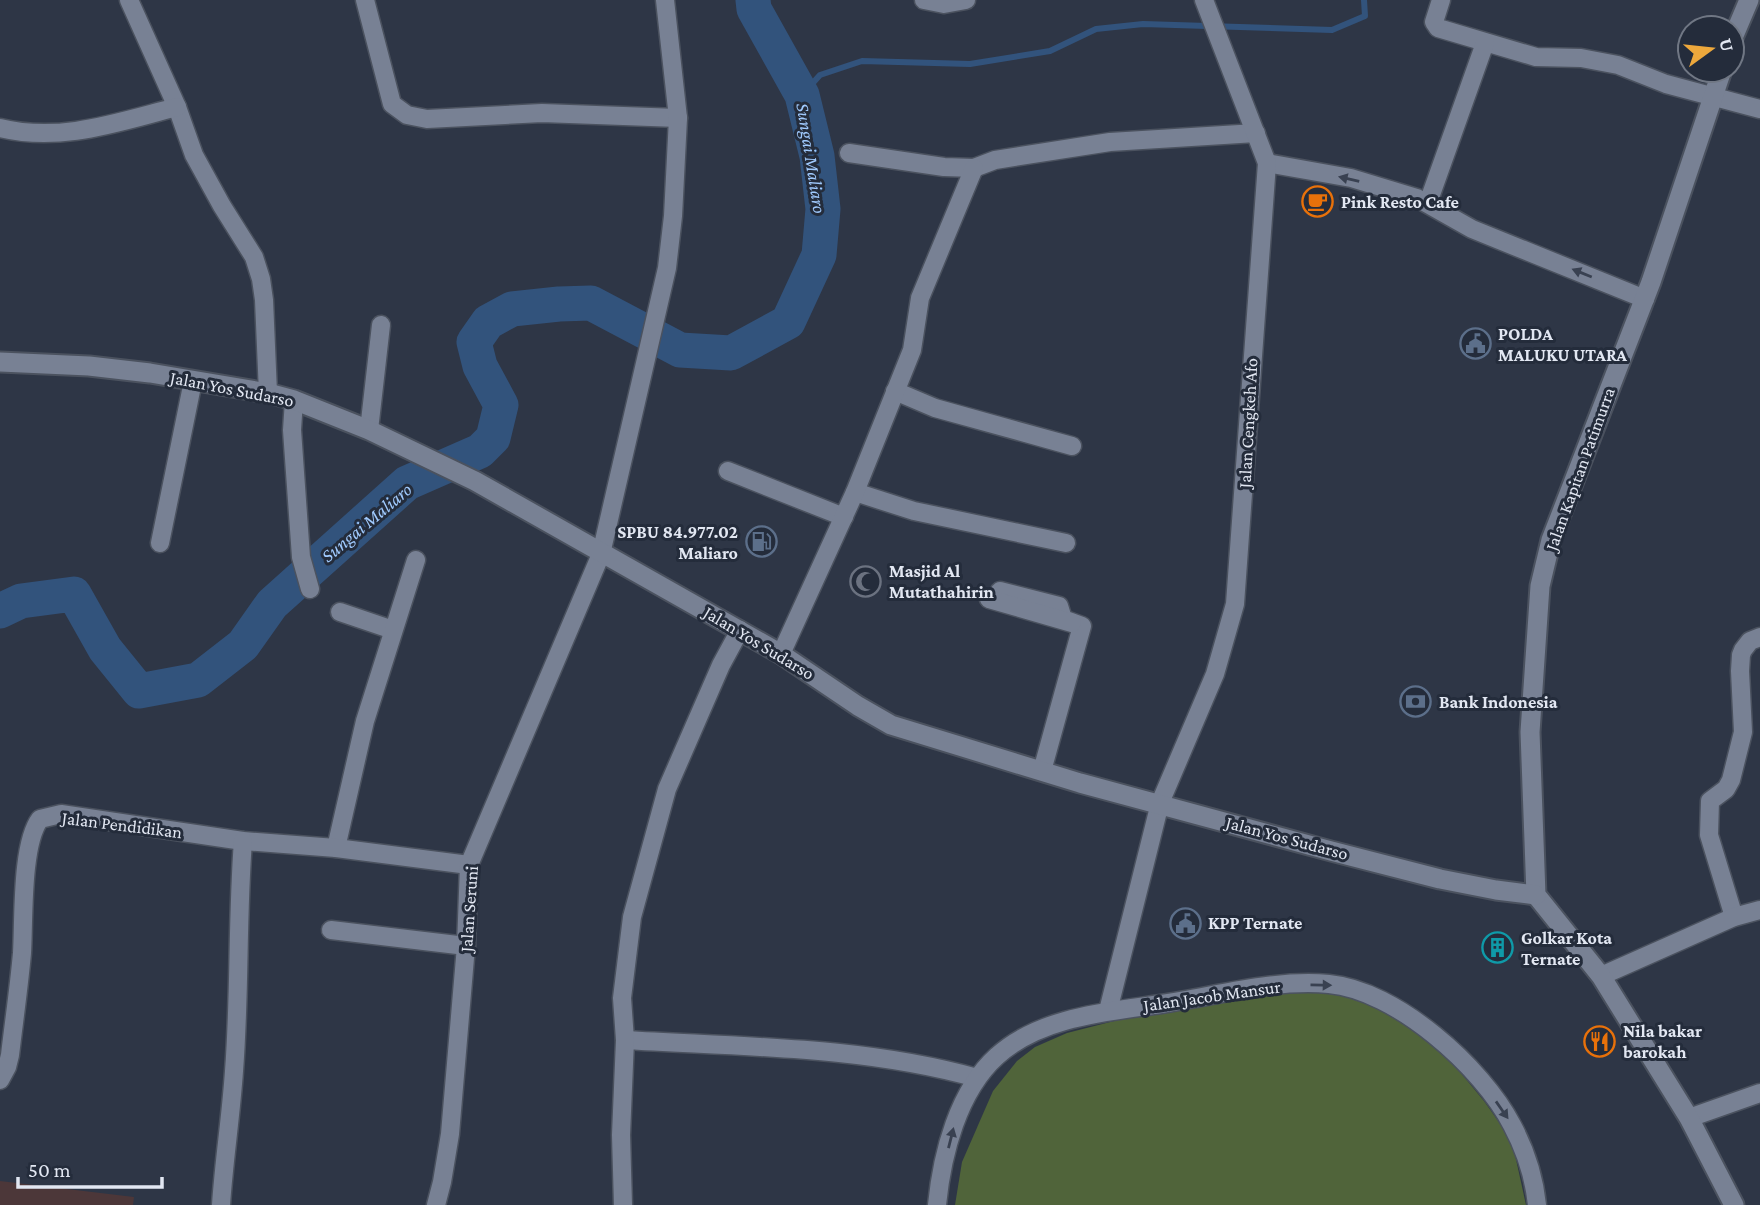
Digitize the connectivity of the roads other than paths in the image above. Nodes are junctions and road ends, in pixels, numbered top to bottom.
1 (129, 0) edge
2 (365, 0) edge
3 (665, 0) edge
4 (924, 0) edge
5 (967, 0) edge
6 (1441, 0) edge
7 (1207, 8) edge
8 (1485, 43) junction
9 (1717, 84) edge
10 (1713, 97) junction
11 (177, 107) junction
12 (1760, 109) edge
13 (678, 118) junction
14 (0, 128) edge
15 (1256, 133) junction
16 (849, 153) dead end
17 (1267, 163) junction
18 (974, 168) junction
19 (1429, 203) junction
20 (1645, 299) junction
21 (381, 325) dead end
22 (0, 362) edge
23 (194, 381) junction
24 (895, 391) junction
25 (268, 393) junction
26 (294, 400) junction
27 (369, 430) junction
28 (1072, 446) dead end
29 (727, 471) dead end
30 (855, 492) junction
31 (844, 517) junction
32 (160, 542) dead end
33 (1066, 543) dead end
34 (601, 554) junction
35 (416, 560) dead end
36 (310, 589) dead end
37 (994, 595) dead end
38 (340, 611) dead end
39 (393, 630) junction
40 (740, 630) junction
41 (1760, 637) edge
42 (781, 654) junction
43 (1042, 771) junction
44 (1160, 803) junction
45 (243, 841) junction
46 (336, 848) junction
47 (469, 865) junction
48 (1535, 895) junction
49 (1760, 910) edge
50 (1734, 917) junction
51 (331, 930) dead end
52 (466, 946) junction
53 (1601, 976) junction
54 (1108, 1012) junction
55 (625, 1040) junction
56 (977, 1078) junction
57 (0, 1080) edge
58 (1760, 1094) edge
59 (1689, 1118) junction
60 (221, 1205) edge
61 (436, 1205) edge
62 (623, 1205) edge
63 (937, 1205) edge
64 (1537, 1205) edge
65 (1734, 1205) edge

1 - 11 street
2 - 13 street
3 - 13 street, Jalan Seruni
4 - 5 street
6 - 8 street
7 - 15 street, Jalan Cengkeh Afo
8 - 10 street
8 - 19 street
9 - 10 street, Jalan Kapitan Patimurra
10 - 12 street
10 - 20 street, Jalan Kapitan Patimurra
11 - 14 street
11 - 25 street
13 - 34 street, Jalan Seruni
15 - 17 street, Jalan Cengkeh Afo
15 - 18 street
16 - 18 street
19 -> 17 street
17 - 44 street, Jalan Cengkeh Afo
18 - 24 street
20 -> 19 street
20 - 48 street, Jalan Kapitan Patimurra
21 - 27 street
22 - 23 street, Jalan Yos Sudarso
23 - 25 street, Jalan Yos Sudarso
23 - 32 street
24 - 28 street
24 - 30 street
25 - 26 street, Jalan Yos Sudarso
26 - 27 street, Jalan Yos Sudarso
26 - 36 street
27 - 34 street, Jalan Yos Sudarso
29 - 31 street
30 - 31 street
30 - 33 street
31 - 42 street
34 - 40 street, Jalan Yos Sudarso
34 - 47 street, Jalan Seruni
35 - 39 street
37 - 43 street
38 - 39 street
39 - 46 street
40 - 42 street, Jalan Yos Sudarso
40 - 55 street
41 - 50 street
42 - 43 street, Jalan Yos Sudarso
43 - 44 street, Jalan Yos Sudarso
44 - 48 street, Jalan Yos Sudarso
44 - 54 street
45 - 46 street, Jalan Pendidikan
45 - 57 street, Jalan Pendidikan
45 - 60 street
46 - 47 street, Jalan Pendidikan
47 - 52 street, Jalan Seruni
48 - 53 street
49 - 50 street
50 - 53 street
51 - 52 street
52 - 61 street, Jalan Seruni
53 - 59 street
54 - 56 street, Jalan Jacob Mansur
54 -> 64 street, Jalan Jacob Mansur
55 - 56 street
55 - 62 street
63 -> 56 street, Jalan Jacob Mansur
58 - 59 street
59 - 65 street

